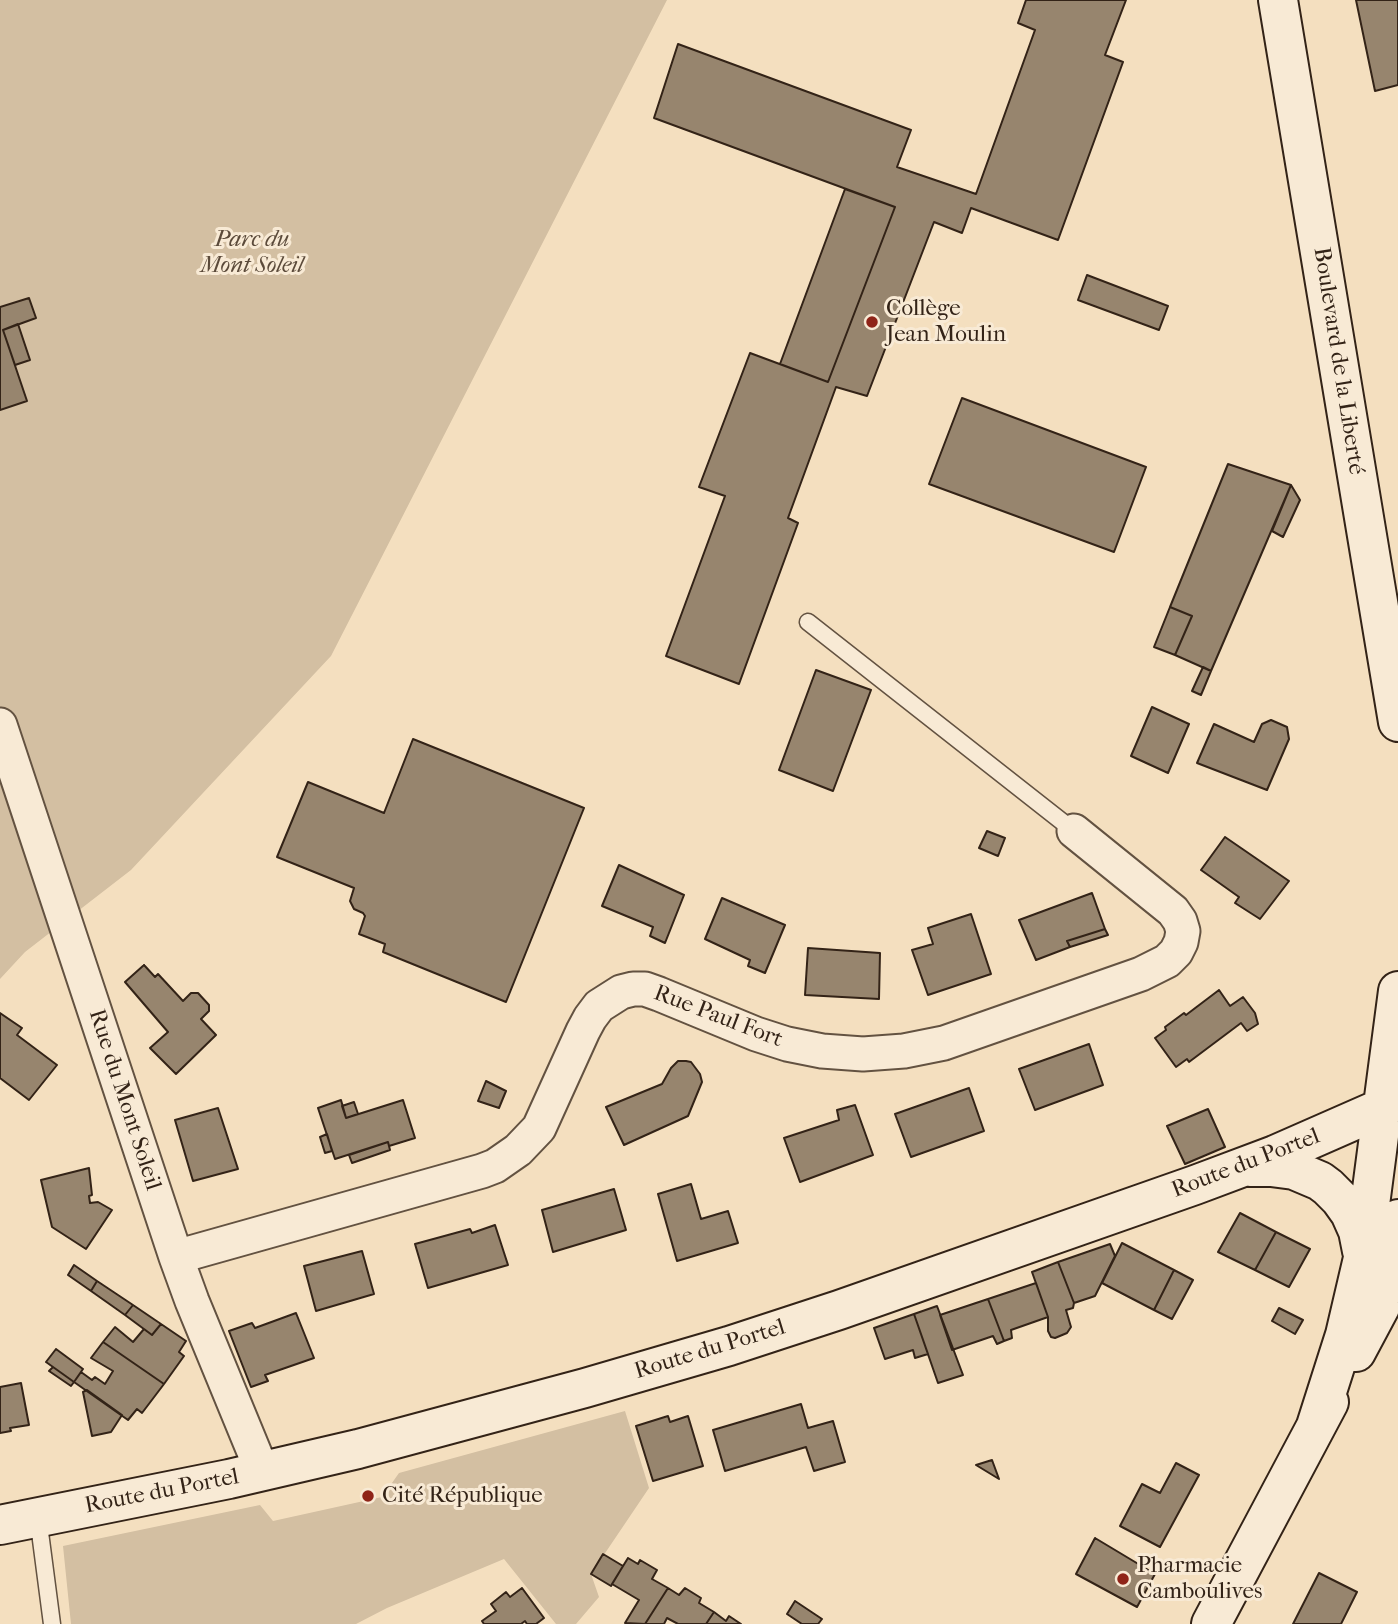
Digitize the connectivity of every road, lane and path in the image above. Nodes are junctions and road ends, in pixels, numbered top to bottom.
1 (1278, 0) edge
2 (808, 622) dead end
3 (1398, 722) edge
4 (0, 725) edge
5 (1074, 831) joint
6 (1398, 991) edge
7 (1386, 1118) edge
8 (1241, 1168) junction
9 (1398, 1192) edge
10 (1398, 1219) edge
11 (176, 1257) junction
12 (1384, 1270) edge
13 (261, 1471) junction
14 (38, 1517) junction
15 (0, 1525) edge
16 (52, 1624) edge
17 (1211, 1624) edge

1 - 3 main road, Boulevard de la Liberté
2 - 5 lane
4 - 11 street, Rue du Mont Soleil
5 - 11 street, Rue Paul Fort
6 - 7 main road
7 - 8 main road, Route du Portel
7 - 9 main road
7 - 12 main road
8 - 12 main road
8 - 13 main road, Route du Portel
10 - 12 main road
11 - 13 street, Rue du Mont Soleil
12 - 17 main road
13 - 14 main road, Route du Portel
14 - 15 main road, Route du Portel
14 - 16 lane

